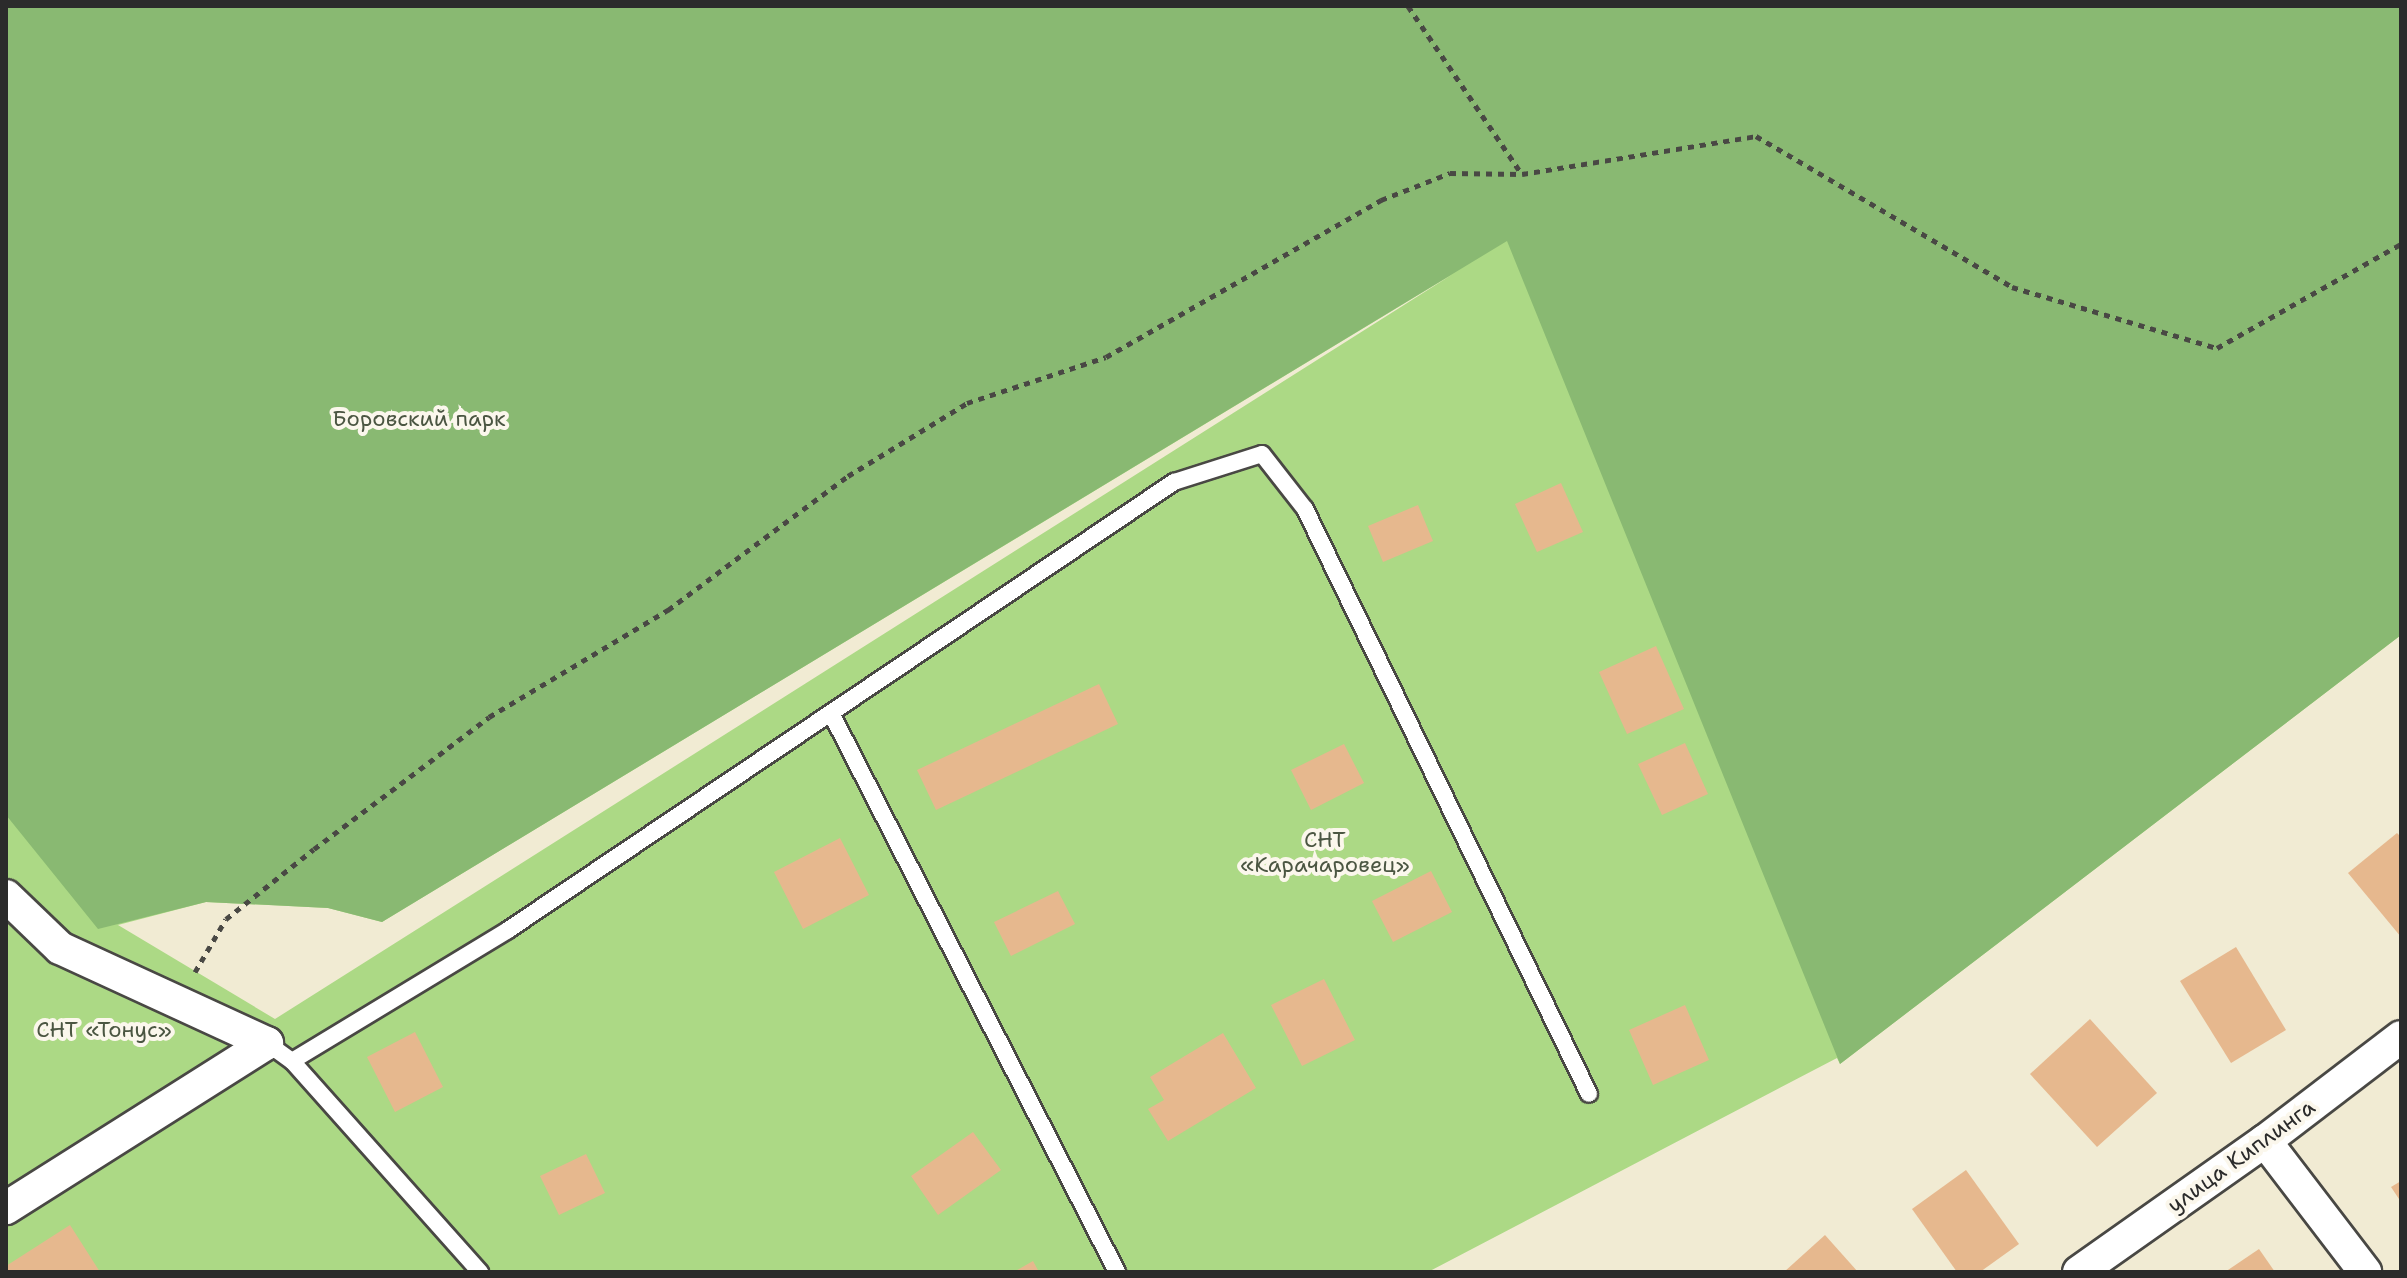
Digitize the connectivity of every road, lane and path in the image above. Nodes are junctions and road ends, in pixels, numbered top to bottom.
1 (1408, 6) edge
2 (1522, 174) junction
3 (2401, 244) edge
4 (831, 713) junction
5 (6, 896) edge
6 (177, 1002) junction
7 (2401, 1037) edge
8 (279, 1052) junction
9 (1589, 1094) dead end
10 (2265, 1141) junction
11 (6, 1208) edge
12 (480, 1272) edge
13 (1117, 1272) edge
14 (2079, 1272) edge
15 (2365, 1272) edge

1 - 2 path
2 - 3 path
2 - 6 path
4 - 8 lane
4 - 9 lane
4 - 13 lane
5 - 6 street
6 - 8 street
7 - 10 street, улица Киплинга
8 - 11 street
8 - 12 lane
10 - 14 street, улица Киплинга
10 - 15 street

